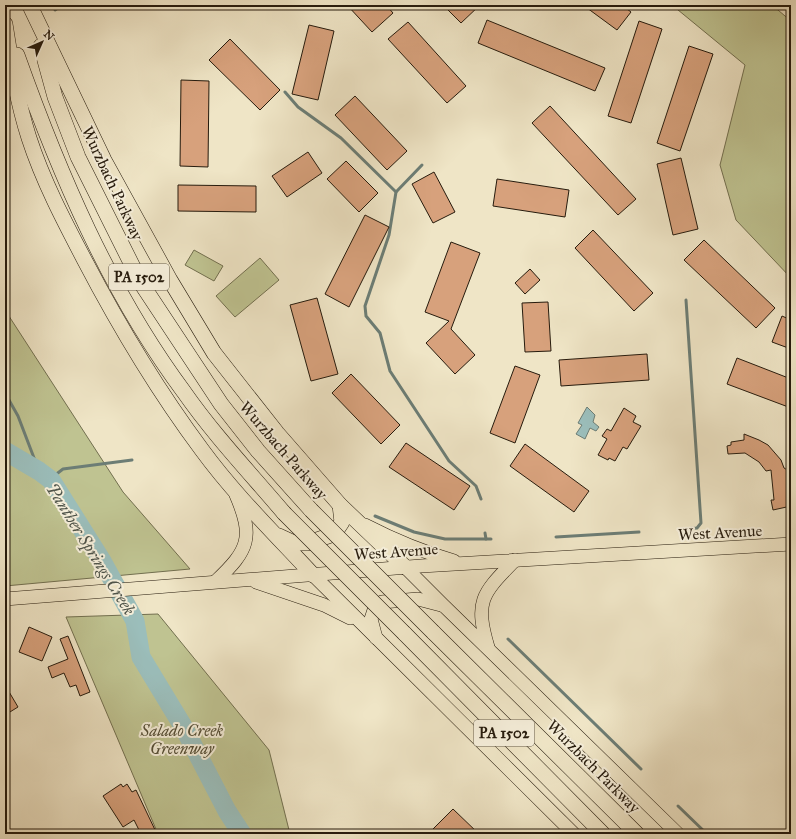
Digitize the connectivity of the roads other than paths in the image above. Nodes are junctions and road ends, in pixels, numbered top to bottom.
1 (30, 7) edge
2 (5, 23) edge
3 (233, 488) junction
4 (340, 505) junction
5 (354, 519) junction
6 (274, 534) junction
7 (791, 544) edge
8 (515, 560) junction
9 (464, 563) junction
10 (406, 567) junction
11 (313, 575) junction
12 (247, 580) junction
13 (216, 581) junction
14 (5, 599) edge
15 (443, 606) junction
16 (360, 622) junction
17 (376, 639) junction
18 (489, 648) junction
19 (605, 802) junction
20 (574, 834) edge
21 (603, 834) edge
22 (637, 834) edge
23 (650, 834) edge
24 (678, 834) edge

1 - 4 highway
1 - 19 highway, Wurzbach Parkway / PA 1502, bridge
2 - 3 highway
2 - 21 highway, PA 1502, bridge
3 - 6 highway
3 - 13 main road
4 - 5 highway
4 - 6 highway
5 - 9 main road
5 - 10 highway
6 - 11 highway
7 - 8 main road, West Avenue
8 - 9 main road, West Avenue
8 - 18 main road
9 - 10 main road, West Avenue
10 - 11 main road, West Avenue
10 - 15 main road, Wurzbach Parkway
11 - 12 main road, West Avenue
11 - 16 main road
12 - 13 main road, West Avenue
12 - 16 main road
13 - 14 main road, West Avenue
15 - 17 main road
15 - 18 main road, Wurzbach Parkway
16 - 17 main road
17 - 20 main road
18 - 24 main road, Wurzbach Parkway
19 - 22 highway, Wurzbach Parkway / PA 1502
19 - 23 highway

